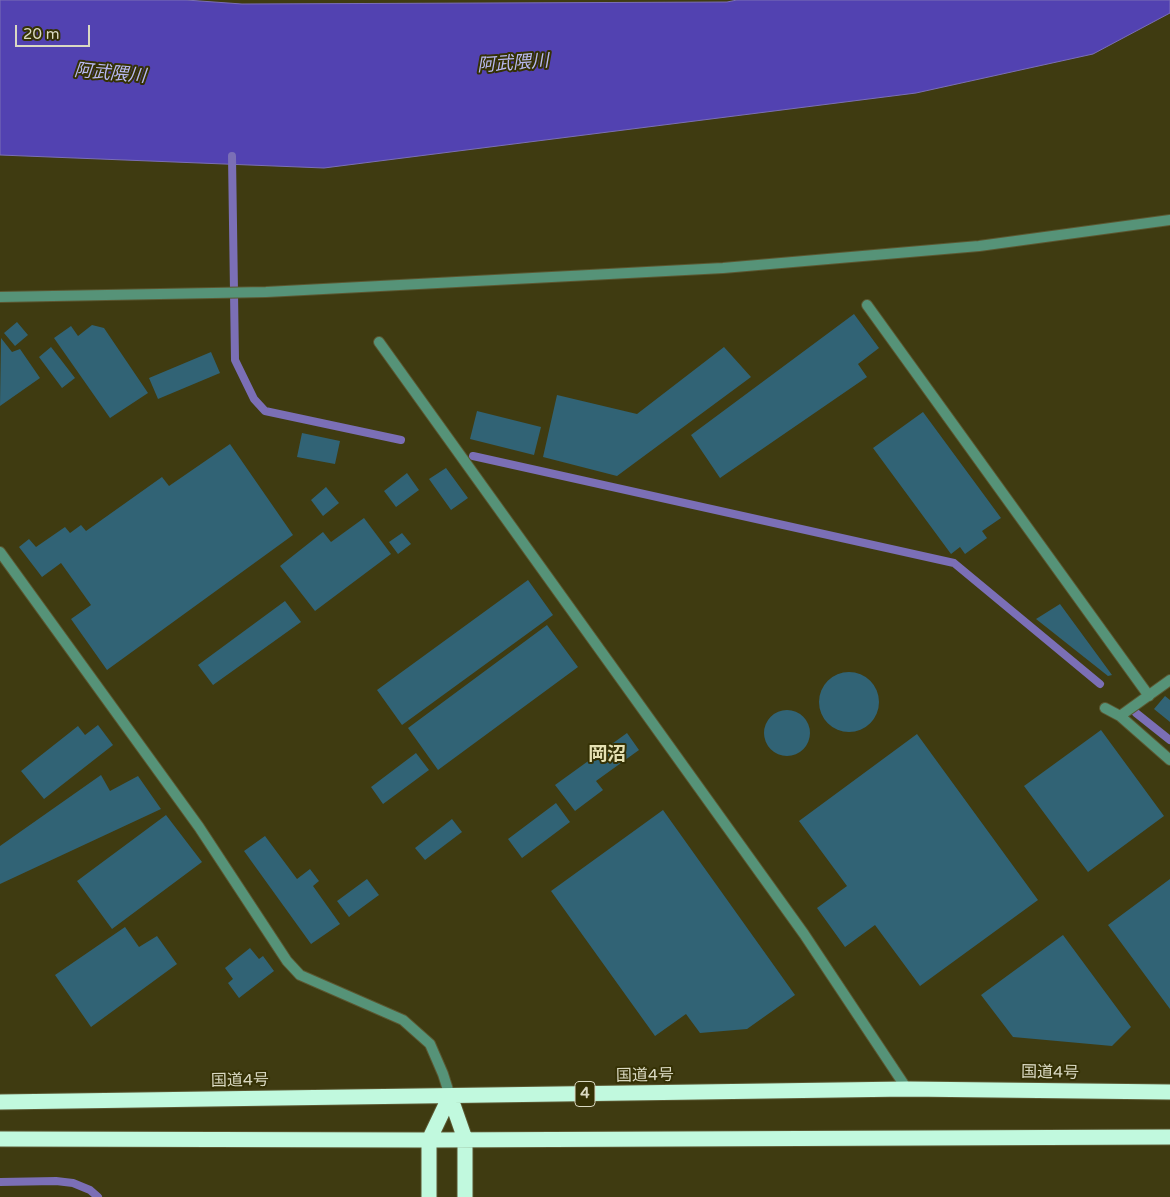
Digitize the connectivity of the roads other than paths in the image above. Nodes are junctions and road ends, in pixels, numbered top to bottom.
1 (1170, 220) edge
2 (0, 297) edge
3 (867, 305) dead end
4 (379, 342) dead end
5 (0, 552) edge
6 (1170, 680) edge
7 (1149, 696) junction
8 (1105, 708) dead end
9 (1120, 716) junction
10 (1170, 760) edge
11 (907, 1089) junction
12 (1170, 1092) edge
13 (450, 1096) junction
14 (0, 1102) edge
15 (1170, 1137) edge
16 (0, 1139) edge
17 (465, 1139) junction
18 (429, 1140) junction
19 (429, 1197) edge
20 (464, 1197) edge

1 - 2 street
3 - 7 street
4 - 11 street
5 - 13 street
6 - 7 street
7 - 9 street
8 - 9 street
9 - 10 street
11 - 12 highway, 国道4号 / 4
11 - 13 highway, 国道4号 / 4
13 - 14 highway, 国道4号 / 4
13 - 17 highway
13 - 18 highway
15 - 17 highway
16 - 18 highway
17 - 18 highway
17 - 20 highway
18 - 19 highway

